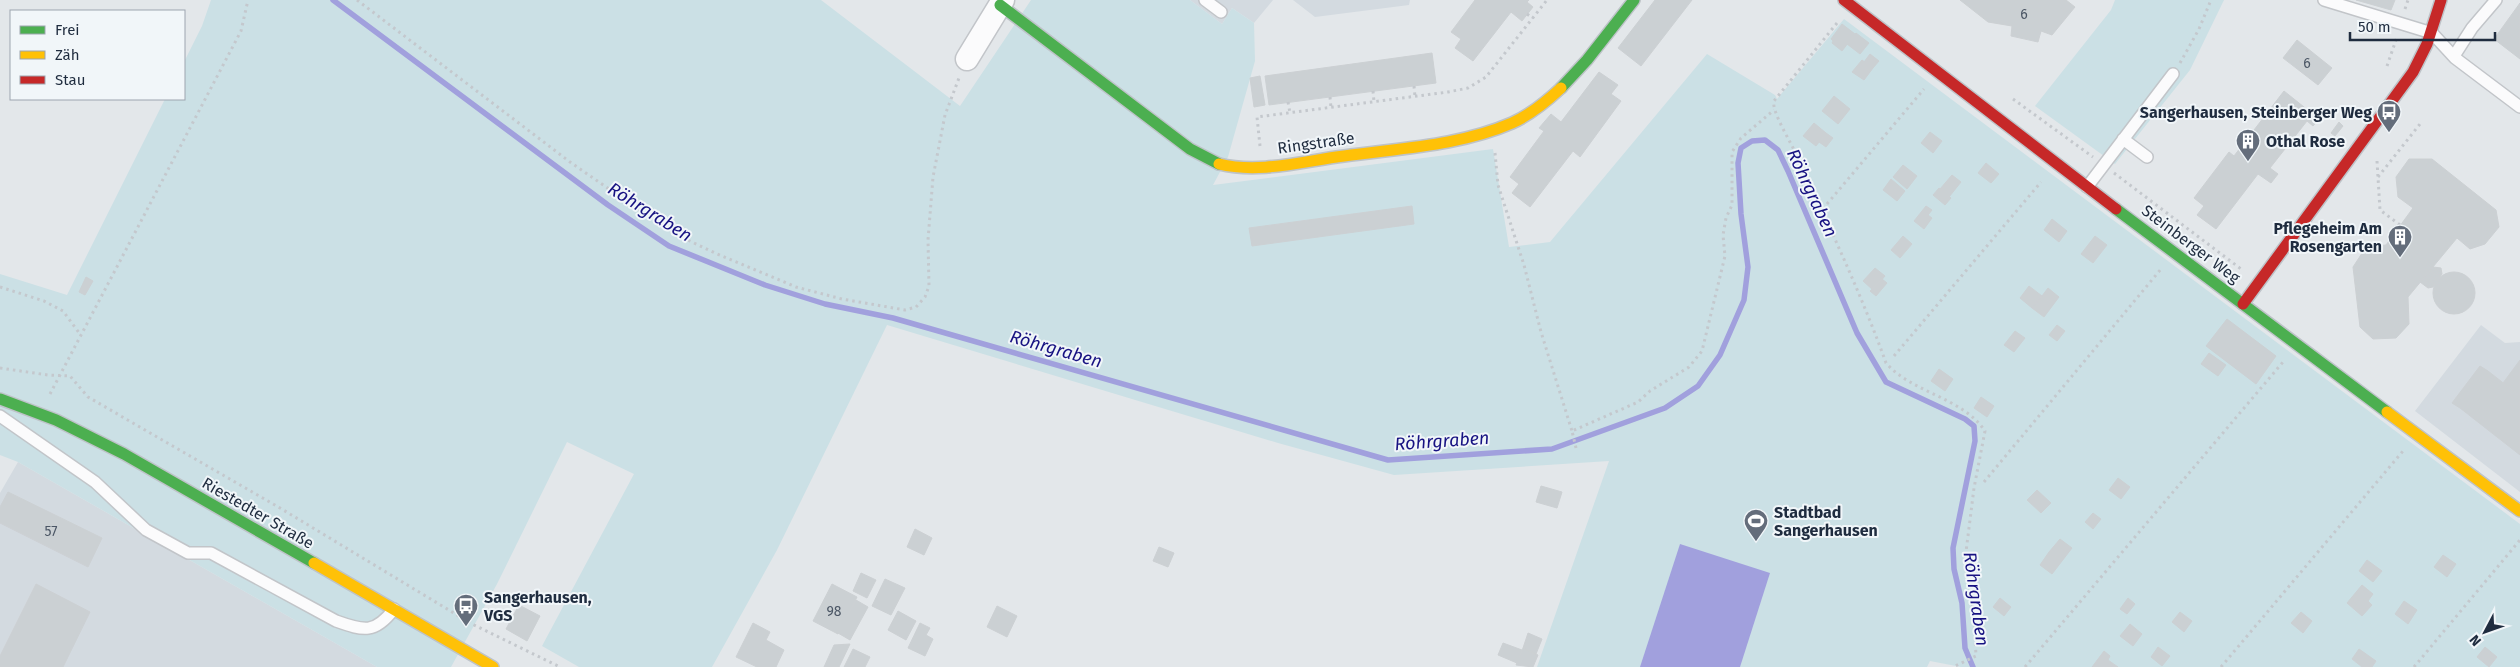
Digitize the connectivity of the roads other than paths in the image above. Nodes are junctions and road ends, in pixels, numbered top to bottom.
1 (1205, 0) edge
2 (1634, 0) edge
3 (1845, 0) edge
4 (2324, 0) edge
5 (2441, 0) edge
6 (2496, 0) edge
7 (1001, 2) edge
8 (1221, 12) dead end
9 (2432, 33) junction
10 (2454, 56) junction
11 (967, 59) road end
12 (2173, 74) road end
13 (2520, 107) edge
14 (2123, 139) junction
15 (2147, 157) dead end
16 (2087, 187) junction
17 (2243, 304) junction
18 (0, 399) edge
19 (0, 416) edge
20 (2520, 512) edge
21 (394, 609) junction
22 (493, 667) edge

1 - 8 lane
2 - 7 street, Ringstraße
3 - 16 street, Steinberger Weg
4 - 9 lane
5 - 9 street
6 - 10 lane
7 - 11 street
9 - 10 lane
9 - 17 street
10 - 13 lane
12 - 14 lane
14 - 15 lane
14 - 16 lane
16 - 17 street, Steinberger Weg
17 - 20 street, Steinberger Weg
18 - 21 street, Riestedter Straße
19 - 21 lane
21 - 22 street, Riestedter Straße

